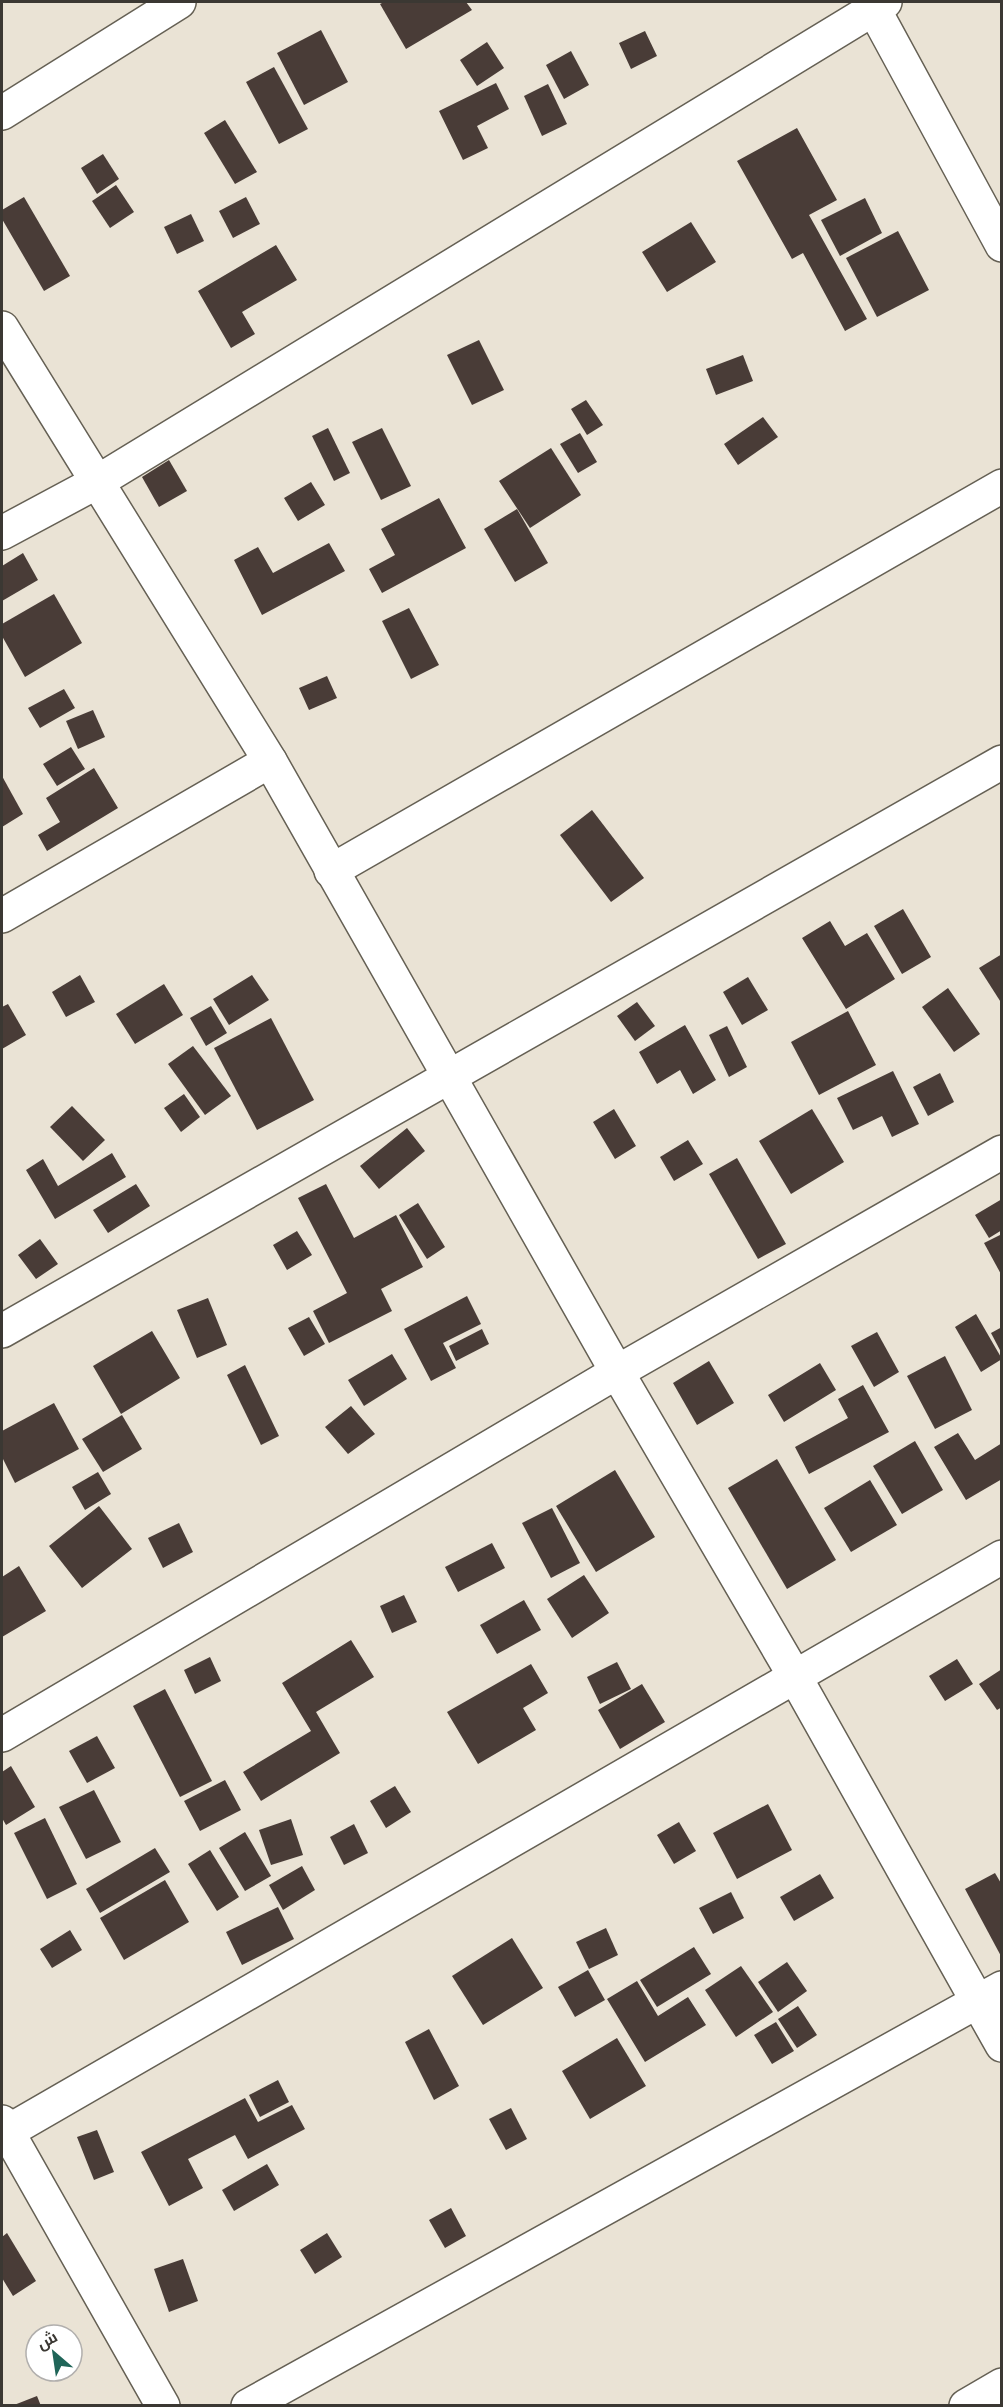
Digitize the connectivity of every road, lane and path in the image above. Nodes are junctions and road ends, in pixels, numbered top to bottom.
1 (178, 2) edge
2 (876, 4) edge
3 (2, 113) edge
4 (1002, 245) edge
5 (2, 328) edge
6 (97, 482) junction
7 (1002, 486) edge
8 (2, 533) edge
9 (270, 761) junction
10 (1002, 762) edge
11 (331, 871) junction
12 (2, 916) edge
13 (450, 1078) junction
14 (1002, 1152) edge
15 (2, 1331) edge
16 (617, 1372) junction
17 (1002, 1557) edge
18 (794, 1675) junction
19 (2, 1735) edge
20 (989, 1995) edge
21 (1002, 2045) edge
22 (3, 2130) edge
23 (1002, 2385) edge
24 (163, 2406) edge
25 (248, 2406) edge
26 (966, 2406) edge

1 - 3 street
2 - 4 street
2 - 6 street
5 - 6 street
6 - 8 street
6 - 9 street
7 - 11 street
9 - 11 street
9 - 12 street
10 - 13 street
11 - 13 street
13 - 15 street
13 - 16 street
14 - 16 street
16 - 18 street
16 - 19 street
17 - 18 street
18 - 20 street
18 - 22 street
20 - 21 street
20 - 25 street
22 - 24 street
23 - 26 street

